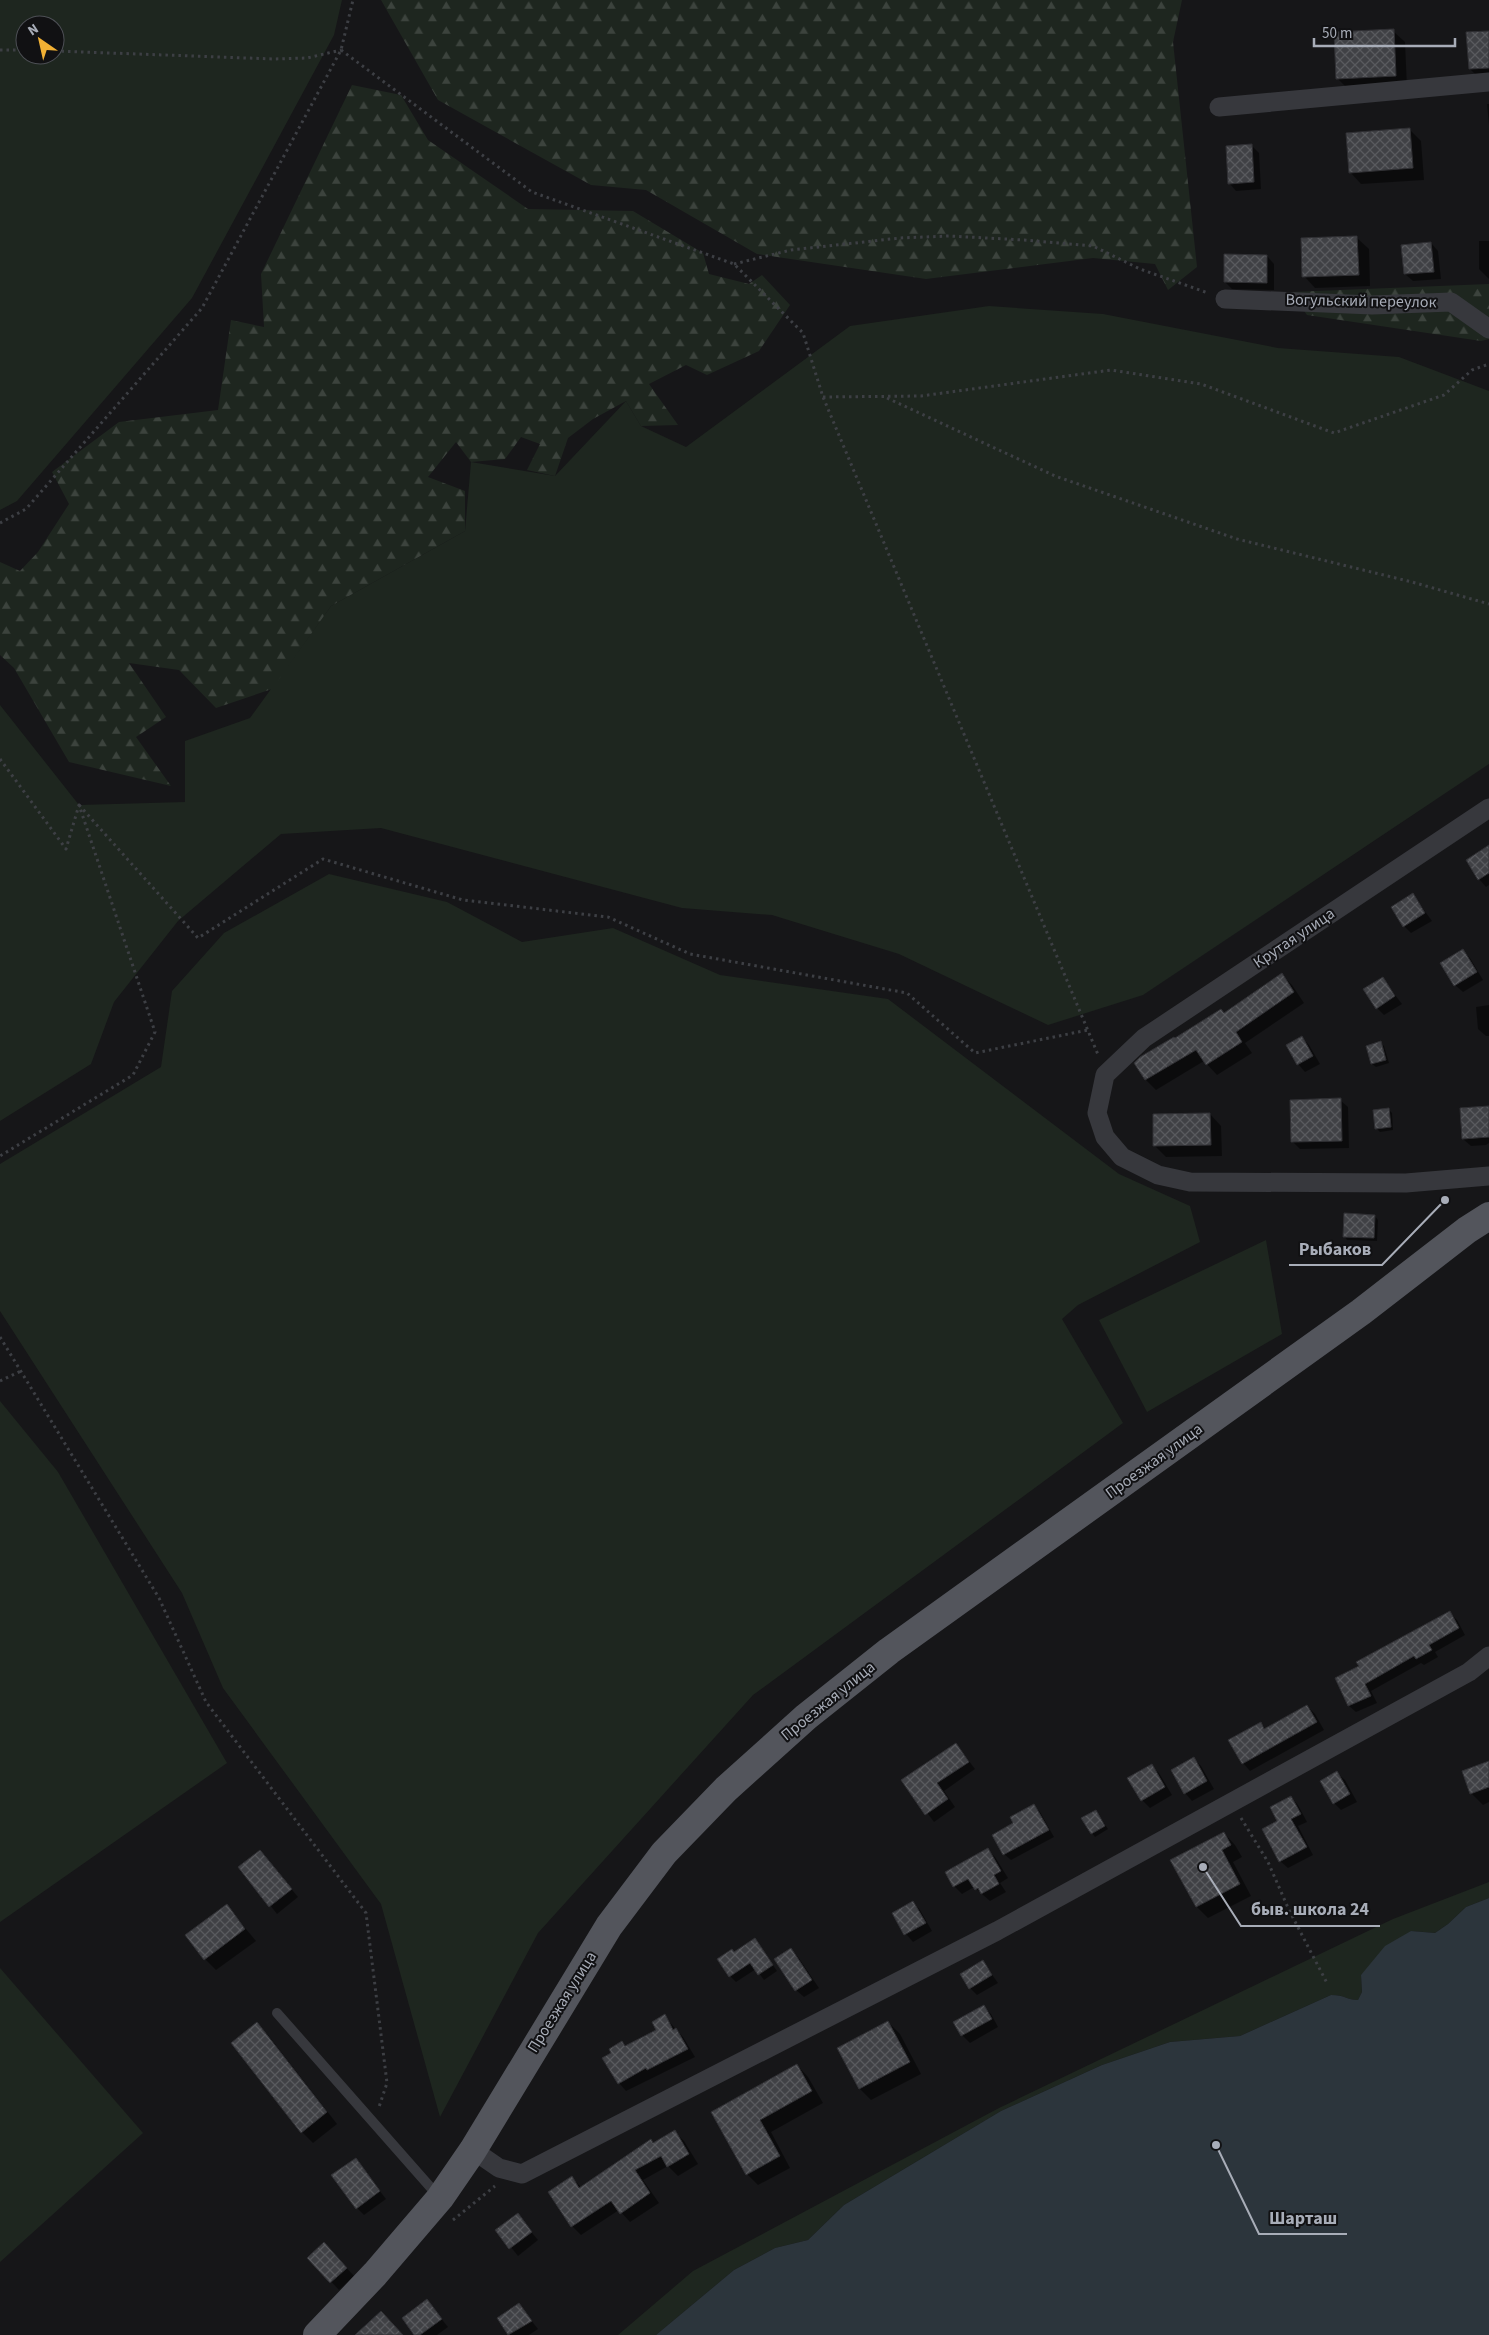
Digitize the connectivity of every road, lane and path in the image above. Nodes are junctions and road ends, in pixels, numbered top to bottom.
1 (353, 0) edge
2 (0, 50) edge
3 (15, 50) edge
4 (341, 50) junction
5 (65, 51) edge
6 (1489, 82) edge
7 (1219, 107) dead end
8 (734, 264) junction
9 (1225, 299) joint
10 (1489, 329) edge
11 (1489, 364) edge
12 (885, 396) junction
13 (823, 397) junction
14 (0, 523) edge
15 (1489, 604) edge
16 (0, 759) edge
17 (79, 806) junction
18 (1489, 808) edge
19 (1088, 1030) junction
20 (1105, 1075) junction
21 (0, 1156) edge
22 (1489, 1176) edge
23 (1489, 1216) edge
24 (0, 1337) edge
25 (21, 1371) junction
26 (0, 1381) edge
27 (1489, 1656) edge
28 (1231, 1803) junction
29 (1328, 1985) dead end
30 (277, 2013) dead end
31 (374, 2122) junction
32 (472, 2150) junction
33 (440, 2198) junction
34 (317, 2335) edge

1 - 4 path
2 - 3 path
4 - 5 path
4 - 8 path
4 - 14 path
6 - 7 street
8 - 9 path
8 - 13 path
9 - 10 street, Вогульский переулок
11 - 12 path
12 - 13 path
12 - 15 path
13 - 19 path
16 - 17 path
17 - 19 path
17 - 21 path
18 - 20 street, Крутая улица
19 - 20 path
20 - 22 street
23 - 32 main road, Проезжая улица
24 - 25 path
25 - 26 path
25 - 31 path
27 - 28 street
28 - 29 path
28 - 32 street
30 - 31 lane
31 - 33 lane
32 - 33 main road, Проезжая улица
33 - 34 main road, Проезжая улица

